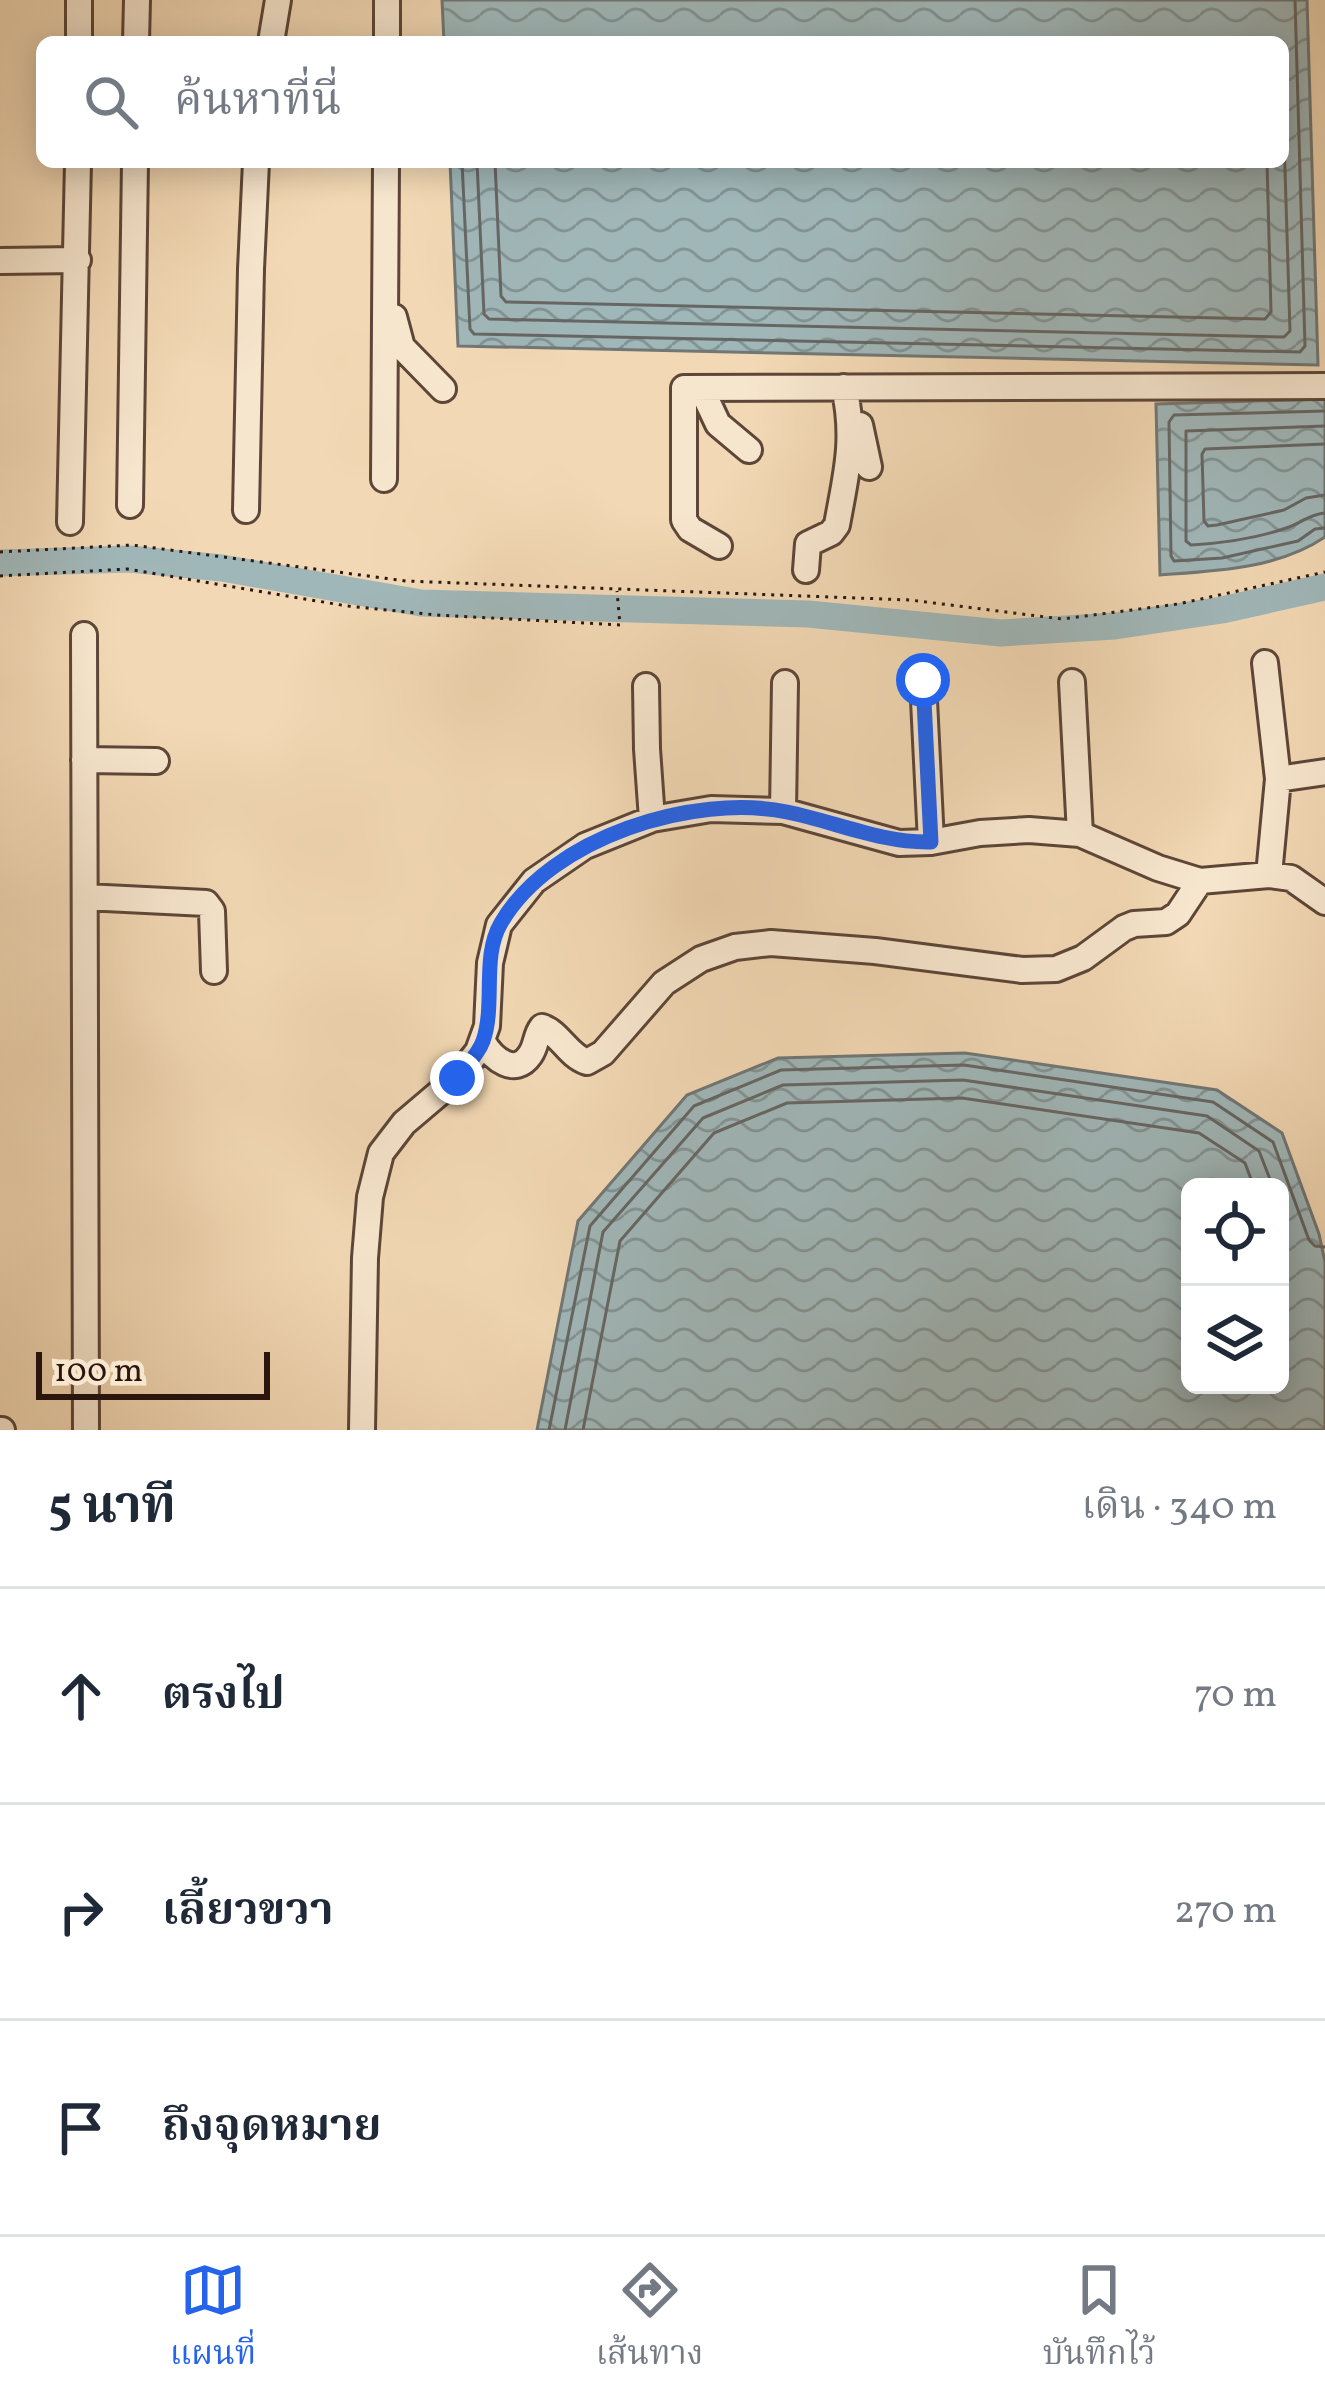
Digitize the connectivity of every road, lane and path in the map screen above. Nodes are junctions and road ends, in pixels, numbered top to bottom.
1 (79, 0) edge
2 (137, 0) edge
3 (278, 0) edge
4 (387, 0) edge
5 (79, 36) edge
6 (136, 36) edge
7 (272, 36) edge
8 (387, 36) edge
9 (78, 168) edge
10 (135, 168) edge
11 (256, 168) edge
12 (386, 168) edge
13 (78, 260) junction
14 (0, 261) edge
15 (385, 285) junction
16 (1325, 386) edge
17 (844, 387) junction
18 (692, 388) junction
19 (443, 389) dead end
20 (850, 414) junction
21 (749, 450) dead end
22 (869, 467) dead end
23 (384, 478) dead end
24 (130, 505) dead end
25 (247, 510) dead end
26 (70, 522) dead end
27 (719, 546) dead end
28 (0, 552) edge
29 (806, 570) dead end
30 (1325, 572) edge
31 (0, 576) edge
32 (616, 589) junction
33 (84, 635) dead end
34 (1265, 663) dead end
35 (923, 680) dead end
36 (1072, 682) dead end
37 (785, 683) dead end
38 (646, 686) dead end
39 (84, 760) junction
40 (156, 761) dead end
41 (1325, 772) edge
42 (1278, 778) junction
43 (783, 811) junction
44 (652, 819) junction
45 (1080, 834) junction
46 (931, 842) junction
47 (1269, 875) junction
48 (1200, 881) junction
49 (85, 897) junction
50 (1325, 902) edge
51 (214, 970) dead end
52 (483, 1042) junction
53 (86, 1430) edge
54 (362, 1430) edge

1 - 5 street
2 - 6 street
3 - 7 street
4 - 8 street
9 - 13 street
10 - 24 street
11 - 25 street
12 - 15 street
13 - 14 street
13 - 26 street
15 - 19 street
15 - 23 street
16 - 17 street
17 - 18 street
17 - 20 street
18 - 21 street
18 - 27 street
20 - 22 street
20 - 29 street
28 - 32 path
30 - 32 path
31 - 32 path
33 - 39 street
34 - 42 street
35 - 46 street
36 - 45 street
37 - 43 street
38 - 44 street
39 - 40 street
39 - 49 street
41 - 42 street
42 - 47 street
43 - 44 street
43 - 46 street
44 - 52 street
45 - 46 street
45 - 48 street
47 - 48 street
47 - 50 street
48 - 52 street
49 - 51 street
49 - 53 street
52 - 54 street

